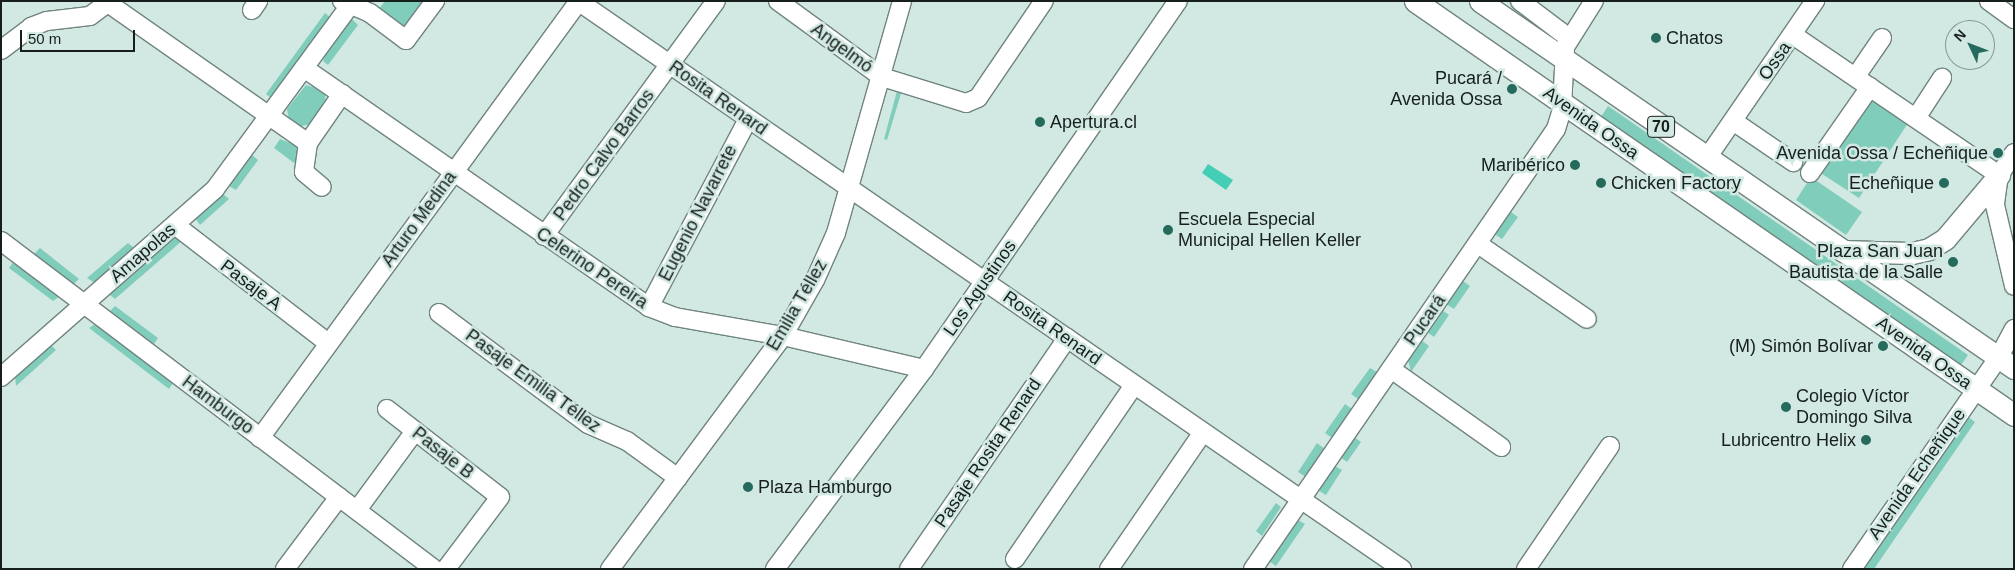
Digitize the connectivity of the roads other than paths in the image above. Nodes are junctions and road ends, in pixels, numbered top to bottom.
1 (435, 1) edge
2 (579, 1) edge
3 (716, 1) edge
4 (778, 1) edge
5 (902, 1) edge
6 (1044, 1) edge
7 (1178, 1) edge
8 (1415, 1) edge
9 (1480, 1) edge
10 (1520, 1) edge
11 (1594, 1) edge
12 (1815, 1) edge
13 (108, 2) edge
14 (348, 2) edge
15 (1990, 2) edge
16 (2014, 19) edge
17 (1793, 35) junction
18 (1569, 38) junction
19 (1882, 38) dead end
20 (1, 50) edge
21 (1562, 58) junction
22 (671, 64) junction
23 (304, 68) junction
24 (1856, 76) junction
25 (882, 77) junction
26 (1942, 78) dead end
27 (1870, 87) junction
28 (342, 94) junction
29 (1562, 102) junction
30 (269, 116) junction
31 (1916, 118) junction
32 (748, 119) junction
33 (1733, 121) junction
34 (308, 143) junction
35 (2014, 153) edge
36 (1707, 158) junction
37 (1793, 162) dead end
38 (454, 172) junction
39 (1810, 173) dead end
40 (1999, 175) junction
41 (322, 187) dead end
42 (849, 189) junction
43 (175, 225) junction
44 (544, 236) junction
45 (1, 241) edge
46 (1478, 244) junction
47 (1843, 250) junction
48 (985, 282) junction
49 (2014, 286) edge
50 (84, 304) junction
51 (649, 307) junction
52 (439, 314) dead end
53 (1587, 319) dead end
54 (2014, 329) edge
55 (783, 336) junction
56 (1067, 338) junction
57 (328, 343) junction
58 (2006, 363) edge
59 (924, 369) junction
60 (1391, 369) junction
61 (1, 377) edge
62 (1134, 384) junction
63 (1976, 388) junction
64 (387, 409) dead end
65 (2014, 415) edge
66 (415, 431) junction
67 (1203, 432) junction
68 (260, 438) junction
69 (1610, 446) dead end
70 (1501, 447) dead end
71 (678, 478) junction
72 (339, 497) junction
73 (1300, 500) junction
74 (357, 510) junction
75 (1014, 559) dead end
76 (425, 566) edge
77 (285, 569) edge
78 (446, 569) edge
79 (610, 569) edge
80 (776, 569) edge
81 (909, 569) edge
82 (1110, 569) edge
83 (1253, 569) edge
84 (1402, 569) edge
85 (1526, 569) edge
86 (1852, 569) edge

1 - 14 street, Amapolas
2 - 22 street, Rosita Renard
2 - 38 street, Arturo Medina
3 - 22 street, Pedro Calvo Barros
4 - 25 street, Angelmó
5 - 25 street, Emilia Téllez
6 - 25 street, Angelmó
7 - 48 street, Los Agustinos
8 - 29 main road, Avenida Ossa / 70
9 - 21 main road, Avenida Ossa / 70
10 - 18 street
11 - 18 street, Pucará
12 - 17 street, Ossa
13 - 20 street
13 - 30 street
14 - 23 street, Amapolas
15 - 16 street
17 - 24 street
17 - 33 street, Ossa
18 - 21 street, Pucará
19 - 24 street
21 - 29 street, Pucará
21 - 36 main road, Avenida Ossa / 70
22 - 32 street, Rosita Renard
22 - 44 street, Pedro Calvo Barros
23 - 28 street, Celerino Pereira
23 - 30 street, Amapolas
24 - 27 street
25 - 42 street, Emilia Téllez
26 - 31 street
27 - 31 street
27 - 39 street
28 - 34 street
28 - 38 street, Celerino Pereira
29 - 46 street, Pucará
29 - 63 main road, Avenida Ossa / 70
30 - 34 street
30 - 43 street, Amapolas
31 - 40 street
32 - 42 street, Rosita Renard
32 - 51 street, Eugenio Navarrete
33 - 36 street, Ossa
33 - 37 street
34 - 41 street
35 - 40 street
36 - 47 main road, Avenida Ossa / 70
38 - 44 street, Celerino Pereira
38 - 57 street, Arturo Medina
40 - 47 main road
40 - 49 street
42 - 48 street, Rosita Renard
42 - 55 street, Emilia Téllez
43 - 50 street, Amapolas
43 - 57 street, Pasaje A
44 - 51 street, Celerino Pereira
45 - 50 street, Hamburgo
46 - 53 street
46 - 60 street, Pucará
47 - 58 main road, Avenida Ossa / 70
48 - 56 street, Rosita Renard
48 - 59 street, Los Agustinos
50 - 61 street, Amapolas
50 - 68 street, Hamburgo
51 - 55 street, Celerino Pereira
52 - 71 street, Pasaje Emilia Téllez
54 - 58 street, Avenida Echeñique
55 - 59 street, Celerino Pereira
55 - 71 street, Emilia Téllez
56 - 62 street, Rosita Renard
56 - 81 street, Pasaje Rosita Renard
57 - 68 street, Arturo Medina
58 - 63 street, Avenida Echeñique
59 - 80 street, Los Agustinos
60 - 70 street
60 - 73 street, Pucará
62 - 67 street, Rosita Renard
62 - 75 street
63 - 65 main road, Avenida Ossa / 70
63 - 86 street, Avenida Echeñique
64 - 66 street, Pasaje B
66 - 74 street
66 - 78 street, Pasaje B
67 - 73 street, Rosita Renard
67 - 82 street
68 - 72 street, Hamburgo
69 - 85 street
71 - 79 street, Emilia Téllez
72 - 74 street, Hamburgo
72 - 77 street
73 - 83 street, Pucará
73 - 84 street, Rosita Renard
74 - 76 street, Hamburgo

